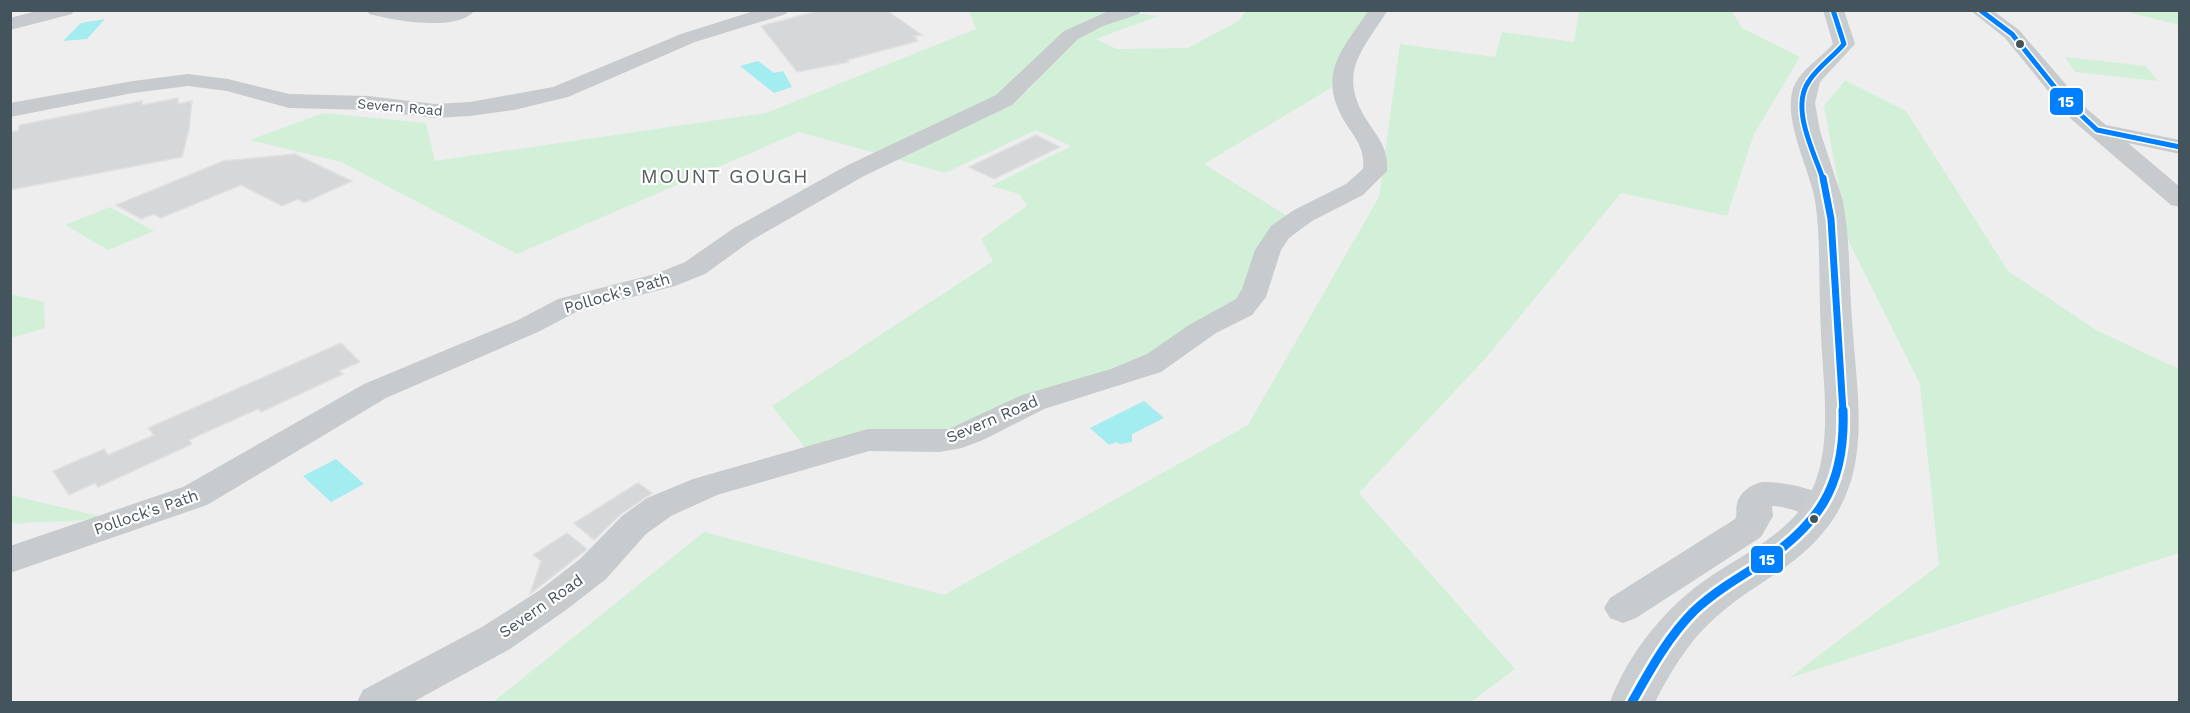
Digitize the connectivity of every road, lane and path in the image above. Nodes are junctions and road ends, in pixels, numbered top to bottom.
1 (65, 10) edge
2 (376, 10) edge
3 (466, 10) edge
4 (779, 10) edge
5 (1132, 10) edge
6 (1379, 10) edge
7 (1833, 10) edge
8 (1979, 10) edge
9 (10, 24) edge
10 (10, 111) edge
11 (2097, 130) junction
12 (2180, 147) edge
13 (2180, 200) edge
14 (1822, 507) junction
15 (10, 542) edge
16 (10, 559) edge
17 (1623, 608) dead end
18 (377, 702) edge
19 (1632, 702) edge

1 - 9 street
2 - 3 street
4 - 10 street, Severn Road
5 - 16 street, Pollock's Path
6 - 18 street, Severn Road
7 - 14 main road
8 - 11 street
11 - 12 street
11 - 13 street
14 - 17 street
14 - 19 main road
15 - 16 street

